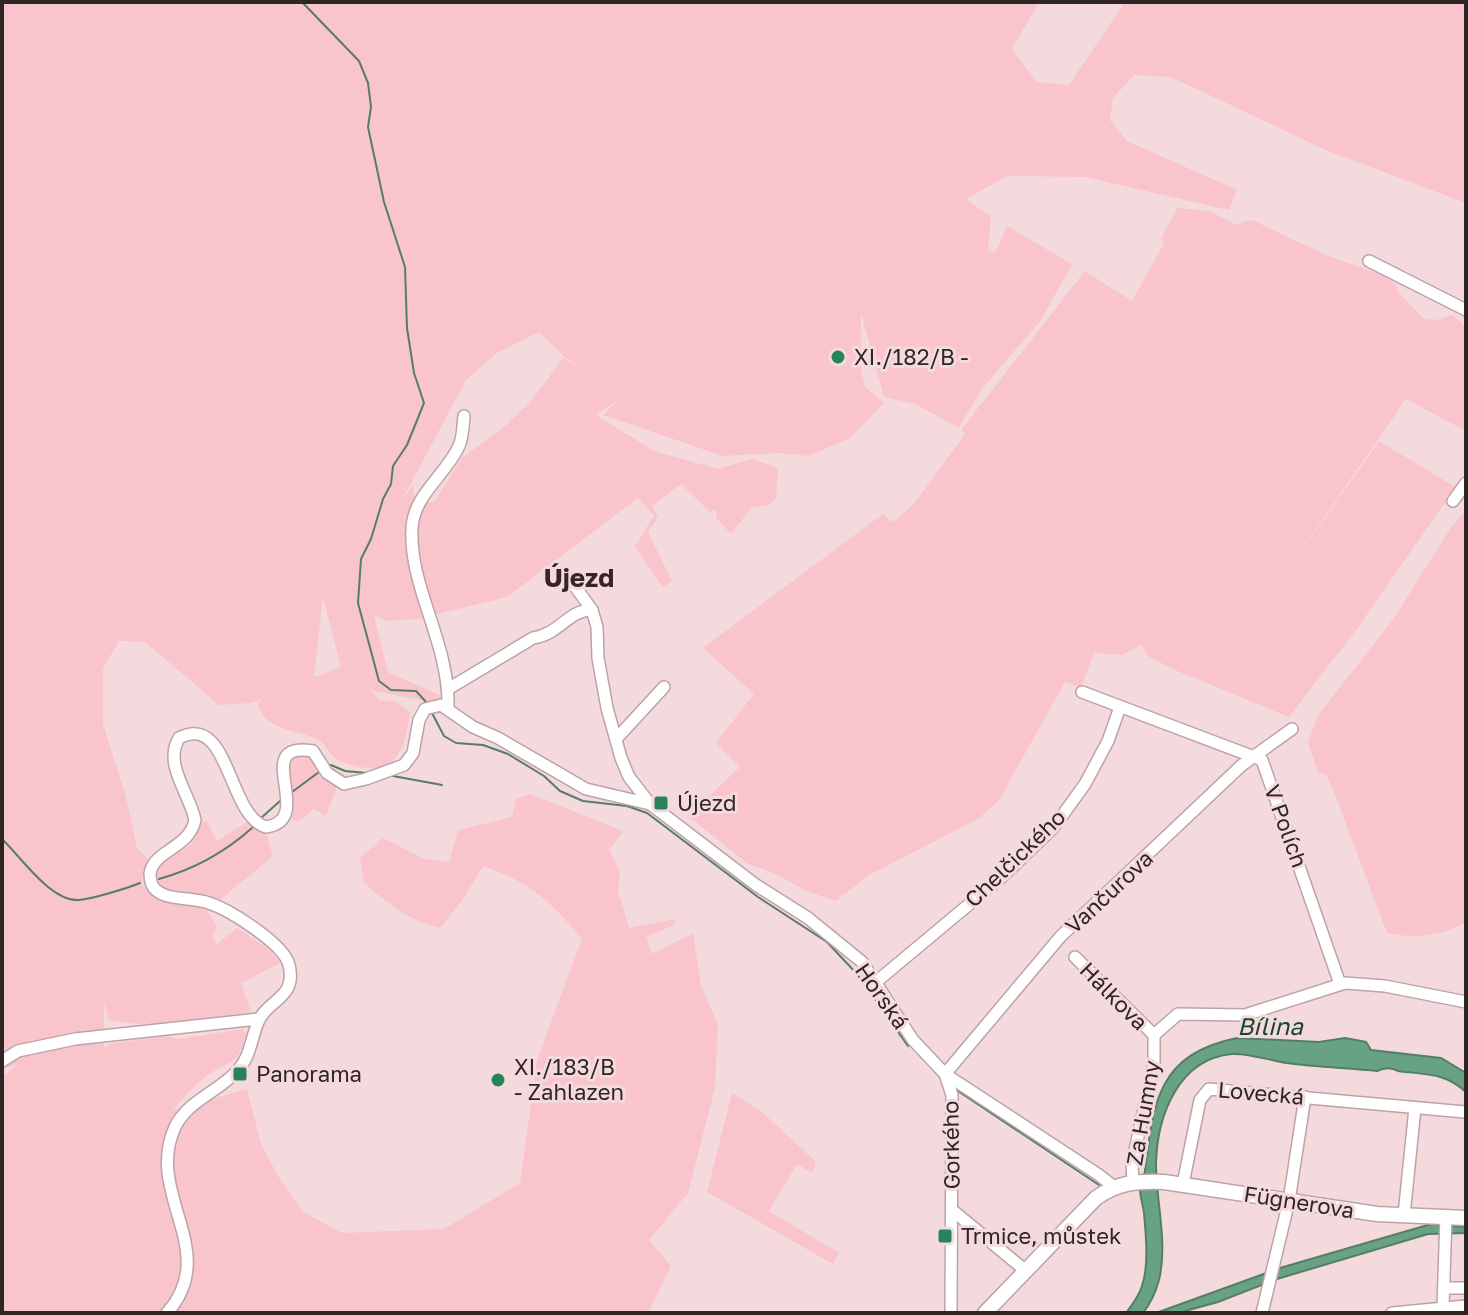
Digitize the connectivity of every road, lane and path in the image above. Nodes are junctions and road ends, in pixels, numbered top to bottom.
1 (1369, 261) dead end
2 (1466, 310) edge
3 (464, 416) dead end
4 (1466, 483) edge
5 (1453, 501) dead end
6 (569, 578) dead end
7 (592, 610) junction
8 (664, 687) dead end
9 (448, 689) junction
10 (1082, 692) dead end
11 (1120, 707) junction
12 (448, 708) junction
13 (1292, 729) dead end
14 (617, 738) junction
15 (1255, 757) junction
16 (650, 804) junction
17 (1075, 957) dead end
18 (876, 982) junction
19 (1340, 984) junction
20 (1466, 1002) edge
21 (259, 1019) junction
22 (1154, 1035) junction
23 (2, 1061) edge
24 (945, 1074) junction
25 (1305, 1097) junction
26 (1415, 1108) junction
27 (1465, 1112) edge
28 (1136, 1182) junction
29 (1183, 1184) junction
30 (1114, 1187) junction
31 (1289, 1201) junction
32 (952, 1210) junction
33 (1404, 1215) junction
34 (1466, 1218) edge
35 (1445, 1225) junction
36 (1026, 1271) junction
37 (1444, 1288) junction
38 (1466, 1288) edge
39 (1466, 1306) edge
40 (1443, 1307) junction
41 (1399, 1312) edge
42 (167, 1313) edge
43 (951, 1313) edge
44 (985, 1313) edge
45 (1262, 1313) edge

1 - 2 street
3 - 9 street
4 - 5 street
6 - 7 street
7 - 9 street
7 - 14 street
8 - 14 street
9 - 12 street
10 - 11 street, V Polích
11 - 15 street, V Polích
11 - 18 street, Chelčického
12 - 16 street
12 - 21 street
13 - 15 street, Vančurova
14 - 16 street
15 - 19 street, V Polích
15 - 24 street, Vančurova
16 - 18 street, Horská
17 - 22 street, Hálkova
18 - 24 street, Horská
19 - 20 street, Za Humny
19 - 22 street, Za Humny
21 - 23 street
21 - 42 street
22 - 28 street, Za Humny
24 - 30 street, Horská
24 - 32 street, Gorkého
25 - 26 street, Lovecká
25 - 29 street, Lovecká
25 - 31 street
26 - 27 street, Lovecká
26 - 33 street
28 - 29 main road, Fügnerova
28 - 30 main road, Fügnerova
29 - 31 main road, Fügnerova
30 - 36 main road
31 - 33 main road, Fügnerova
31 - 45 street
32 - 36 street
32 - 43 street, Gorkého
33 - 35 main road, Fügnerova
34 - 35 main road, Fügnerova
35 - 37 street
36 - 44 main road
37 - 38 street
37 - 40 street
39 - 40 street
40 - 41 street

